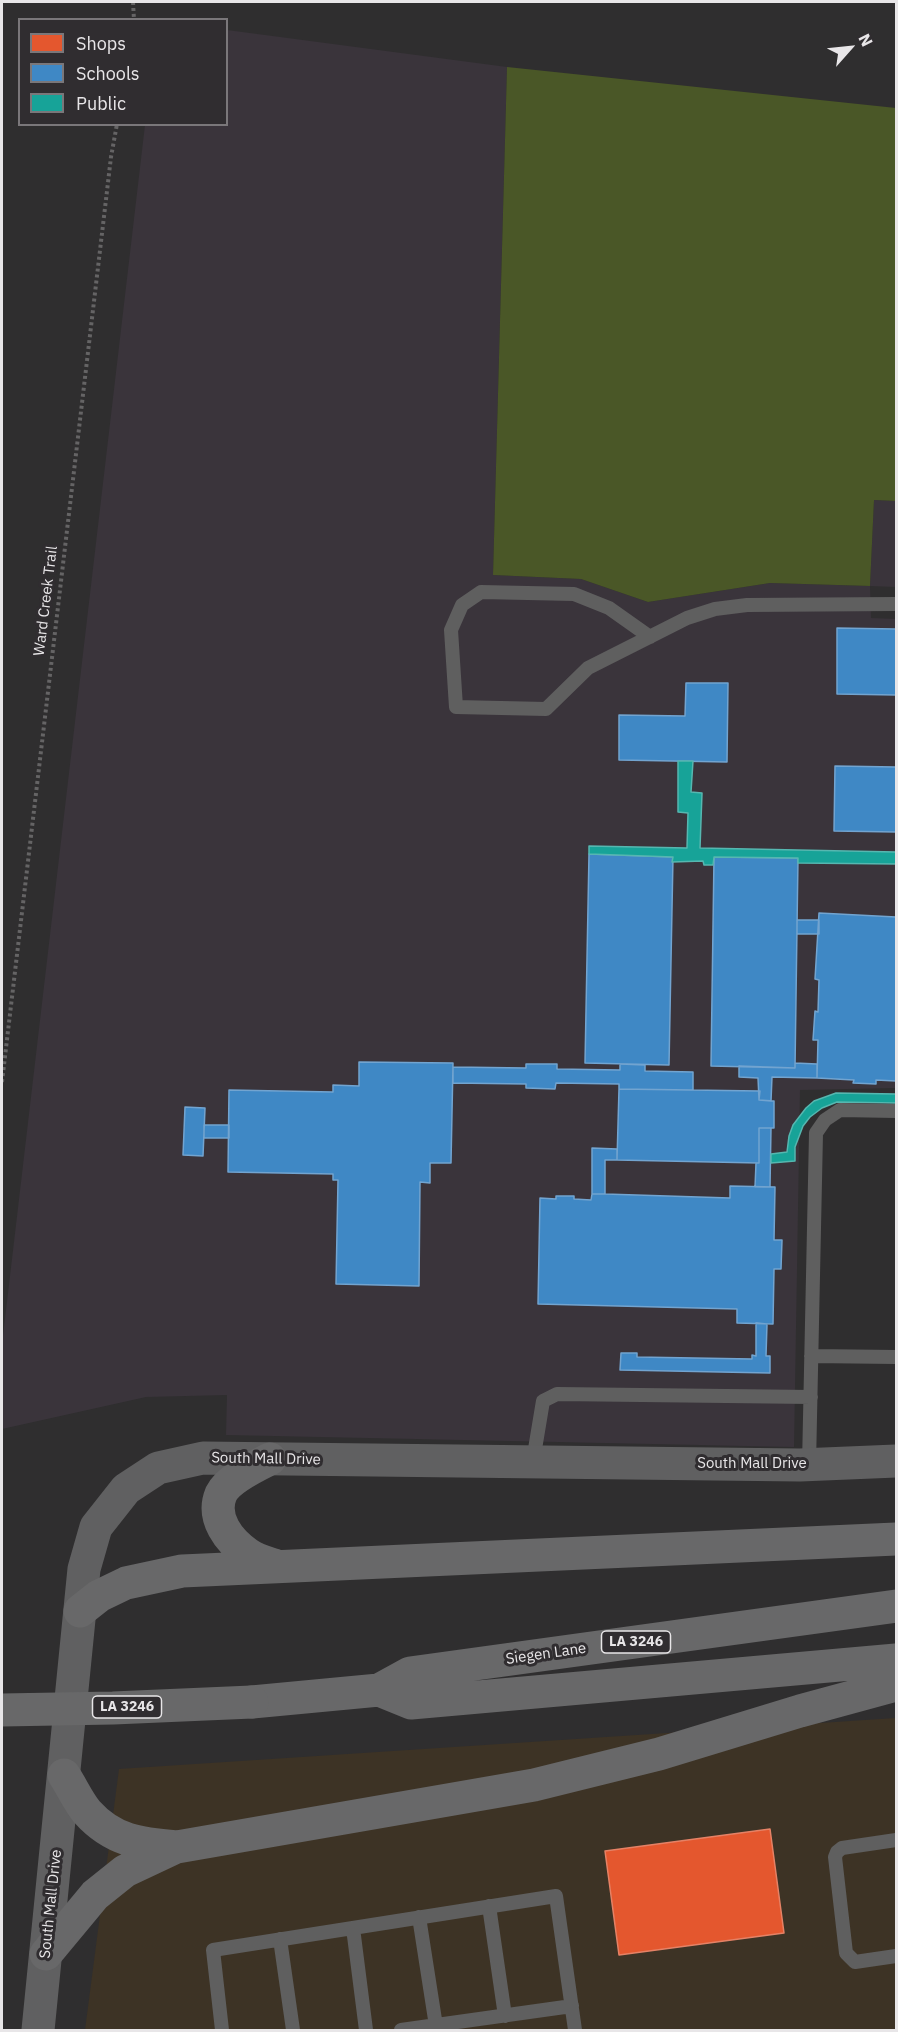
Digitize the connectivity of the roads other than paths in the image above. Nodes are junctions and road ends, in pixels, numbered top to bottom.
1 (897, 604) edge
2 (650, 637) junction
3 (897, 1111) edge
4 (811, 1356) junction
5 (897, 1358) edge
6 (811, 1396) junction
7 (270, 1459) junction
8 (897, 1461) edge
9 (533, 1462) junction
10 (809, 1465) junction
11 (897, 1539) edge
12 (274, 1565) junction
13 (897, 1606) edge
14 (80, 1611) junction
15 (897, 1660) edge
16 (897, 1685) edge
17 (379, 1690) junction
18 (2, 1710) edge
19 (64, 1775) junction
20 (897, 1840) edge
21 (177, 1847) junction
22 (489, 1906) junction
23 (419, 1917) junction
24 (353, 1928) junction
25 (280, 1940) junction
26 (46, 1954) junction
27 (897, 1956) edge
28 (572, 2006) junction
29 (505, 2016) junction
30 (43, 2025) edge
31 (436, 2026) junction
32 (222, 2031) edge
33 (293, 2031) edge
34 (366, 2031) edge
35 (401, 2031) edge
36 (575, 2031) edge

1 - 2 lane
2 - 2 lane
3 - 4 lane
4 - 5 lane
4 - 6 lane
6 - 9 lane
6 - 10 lane
7 - 9 street, South Mall Drive
7 - 12 main road
7 - 14 street, South Mall Drive
8 - 10 street, South Mall Drive
9 - 10 street, South Mall Drive
11 - 12 main road
12 - 14 main road
13 - 17 main road, Siegen Lane / LA 3246
14 - 19 street, South Mall Drive
15 - 17 main road, Siegen Lane / LA 3246
16 - 21 main road
17 - 18 main road, Siegen Lane / LA 3246, bridge
19 - 21 main road
19 - 26 street, South Mall Drive
20 - 27 lane
21 - 26 main road
22 - 23 lane
22 - 28 lane
22 - 29 lane
23 - 24 lane
23 - 31 lane
24 - 25 lane
24 - 34 lane
25 - 32 lane
25 - 33 lane
26 - 30 street, South Mall Drive
28 - 29 lane
28 - 36 lane
29 - 31 lane
31 - 35 lane

